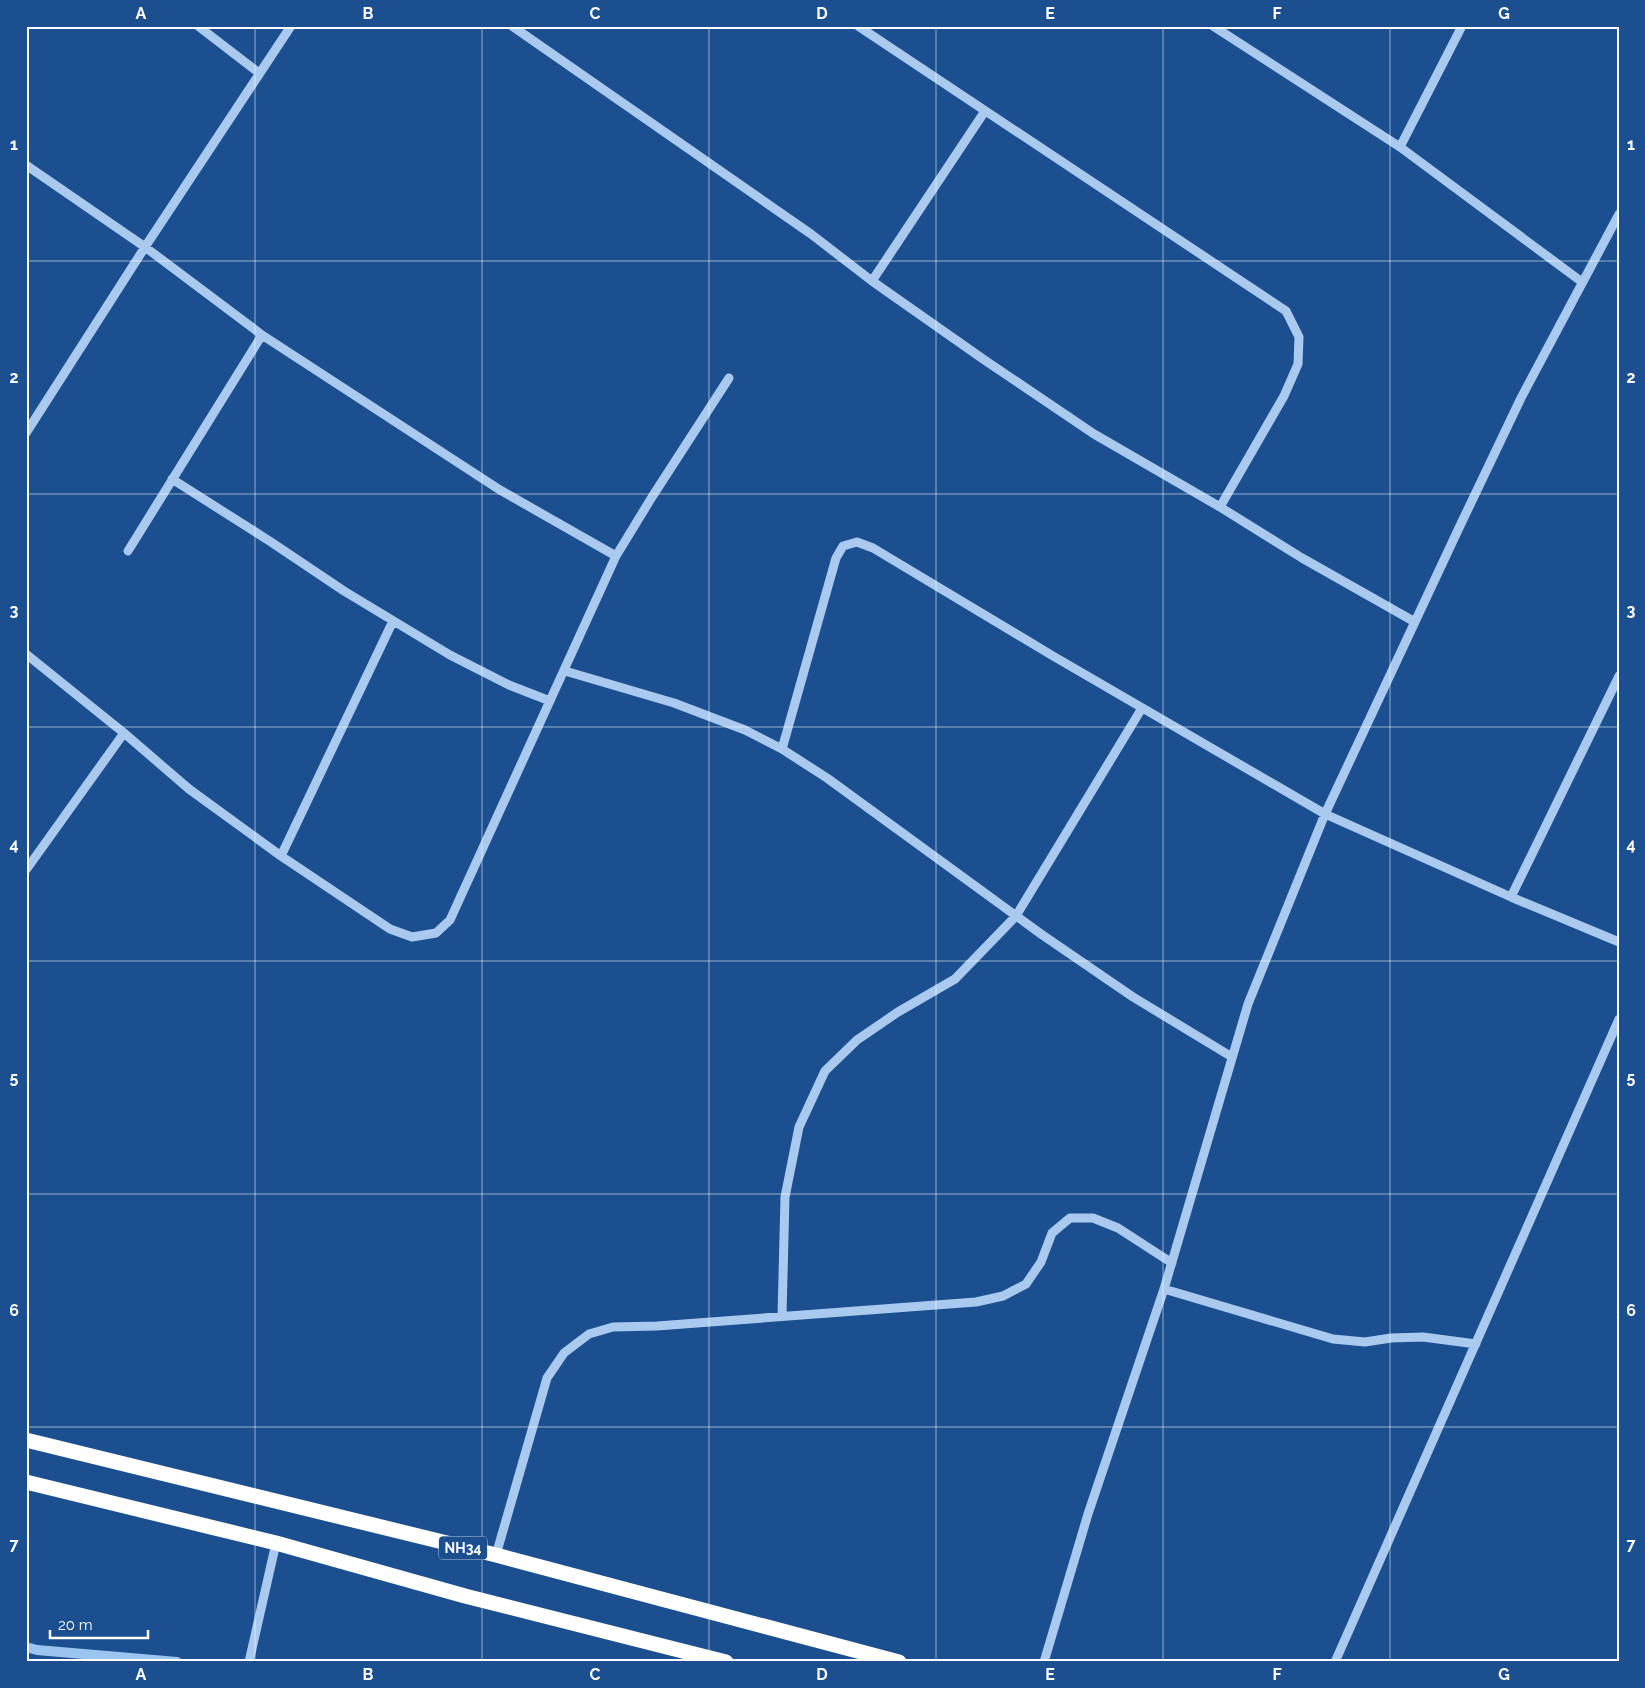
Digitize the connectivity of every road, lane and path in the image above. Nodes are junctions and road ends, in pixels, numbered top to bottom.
1 (198, 26) edge
2 (291, 26) edge
3 (512, 26) edge
4 (858, 26) edge
5 (1213, 26) edge
6 (1462, 26) edge
7 (259, 73) junction
8 (985, 111) junction
9 (1400, 148) junction
10 (26, 165) edge
11 (1619, 214) edge
12 (145, 247) junction
13 (872, 281) junction
14 (1582, 282) junction
15 (262, 335) junction
16 (729, 378) dead end
17 (26, 433) edge
18 (172, 479) junction
19 (1220, 507) junction
20 (128, 551) dead end
21 (616, 556) junction
22 (393, 621) junction
23 (1415, 622) junction
24 (26, 654) edge
25 (564, 671) junction
26 (1619, 676) edge
27 (550, 701) junction
28 (1142, 708) junction
29 (124, 733) junction
30 (782, 748) junction
31 (1325, 814) junction
32 (281, 856) junction
33 (26, 870) edge
34 (1511, 897) junction
35 (1016, 916) junction
36 (1619, 942) edge
37 (1619, 1019) edge
38 (1232, 1058) junction
39 (1172, 1263) junction
40 (1164, 1289) junction
41 (782, 1316) junction
42 (1476, 1344) junction
43 (26, 1440) edge
44 (26, 1482) edge
45 (276, 1543) junction
46 (496, 1556) junction
47 (249, 1662) edge
48 (726, 1662) edge
49 (899, 1662) edge
50 (1044, 1662) edge
51 (1335, 1662) edge

1 - 7 street
2 - 7 street
3 - 13 street
4 - 8 street
5 - 9 street
6 - 9 street
7 - 12 street
8 - 13 street
8 - 19 street
9 - 14 street
10 - 12 street
11 - 14 street
12 - 15 street
12 - 17 street
13 - 19 street
14 - 23 street
15 - 18 street
15 - 21 street
16 - 21 street
18 - 20 street
18 - 22 street
19 - 23 street
21 - 25 street
22 - 27 street
22 - 32 street
23 - 31 street
24 - 29 street
25 - 27 street
25 - 30 street
26 - 34 street
27 - 32 street
28 - 30 street
28 - 31 street
28 - 35 street
29 - 32 street
29 - 33 street
30 - 35 street
31 - 34 street
31 - 38 street
34 - 36 street
35 - 38 street
35 - 41 street
37 - 42 street
38 - 39 street
39 - 40 street
39 - 41 street
40 - 42 street
40 - 50 street
41 - 46 street
42 - 51 street
43 - 46 highway, NH34
44 - 45 highway
45 - 47 street
45 - 48 highway
46 - 49 highway, NH34

